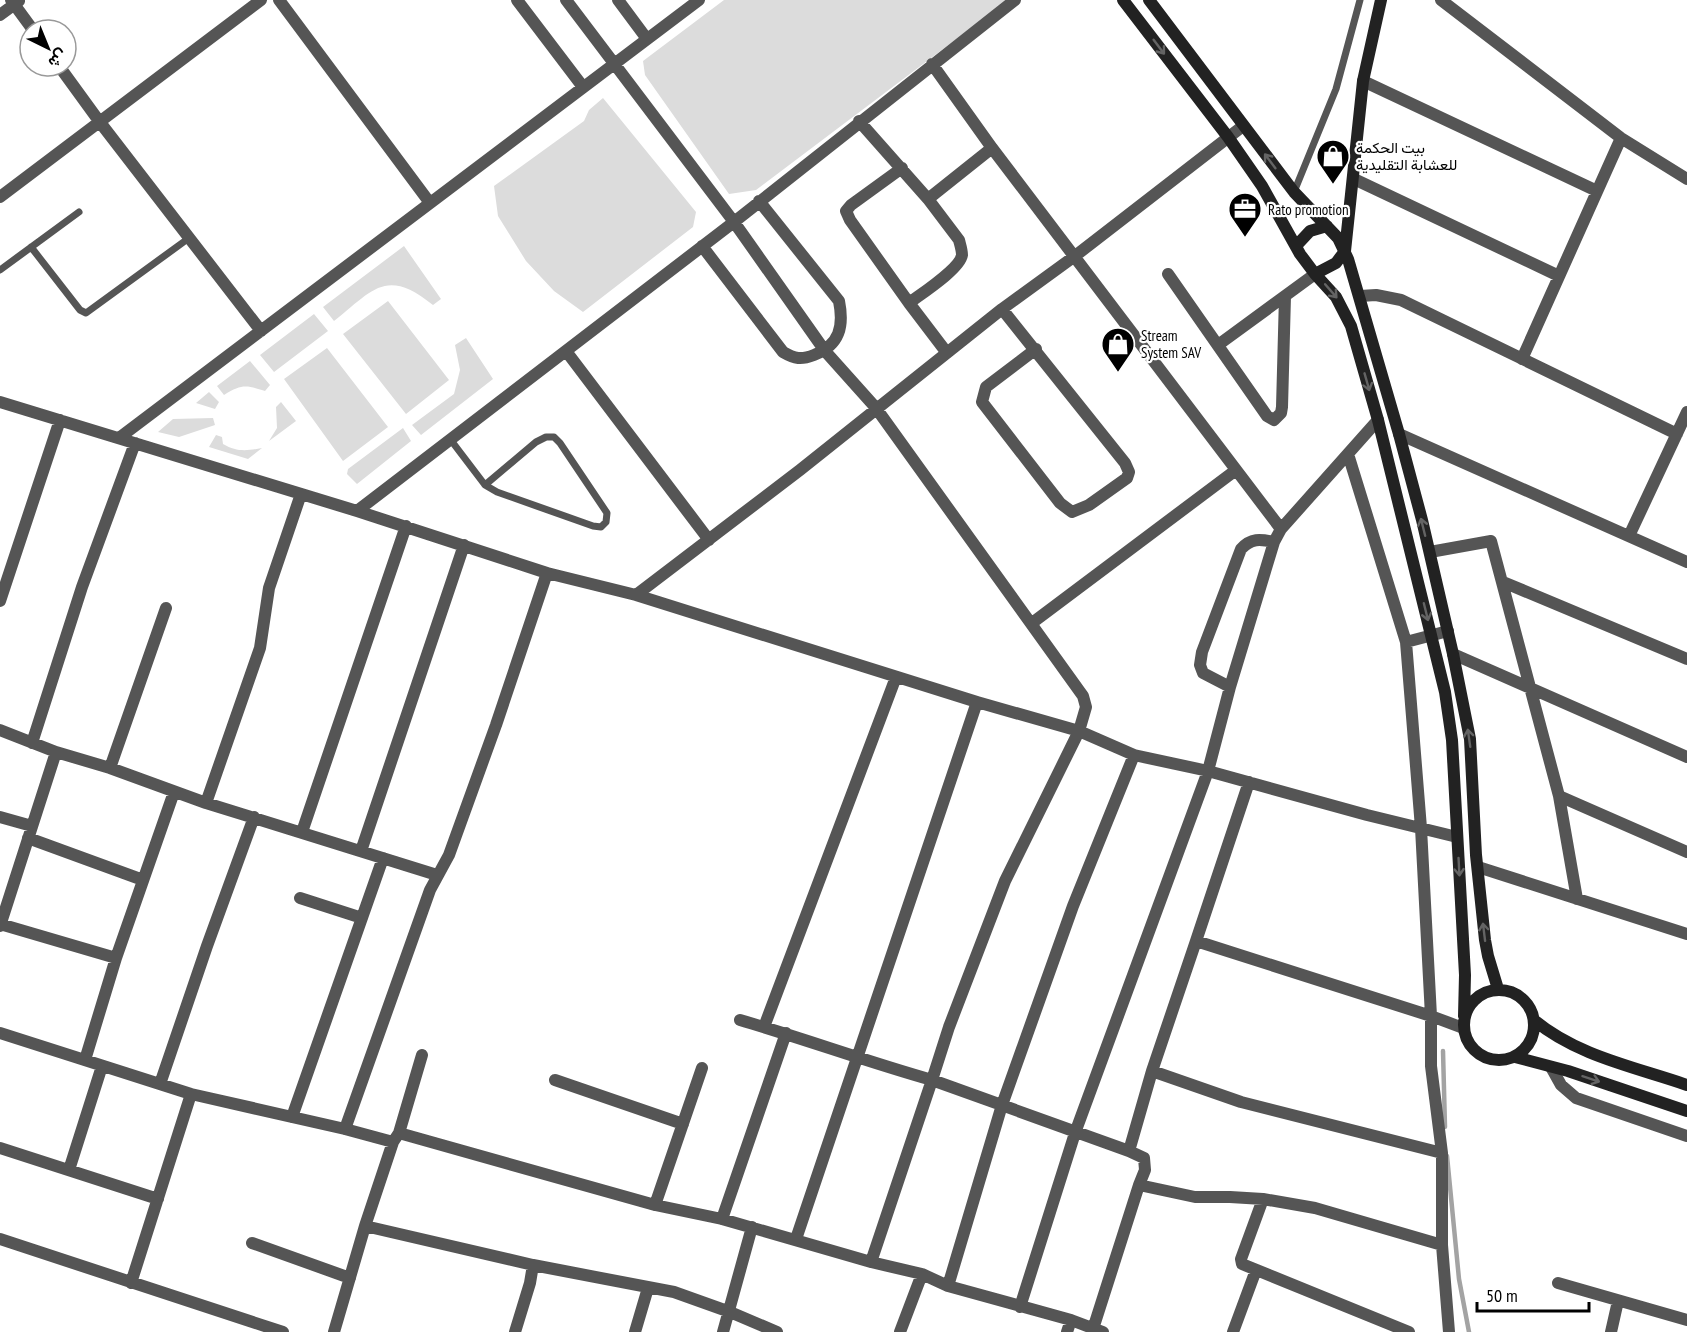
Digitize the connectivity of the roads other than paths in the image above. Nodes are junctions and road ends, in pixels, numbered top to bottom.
1 (261, 0) edge
2 (279, 0) edge
3 (517, 0) edge
4 (566, 0) edge
5 (618, 0) edge
6 (699, 0) edge
7 (1015, 0) edge
8 (1123, 0) edge
9 (1149, 0) edge
10 (1360, 0) edge
11 (1381, 0) edge
12 (1441, 0) edge
13 (15, 1) edge
14 (0, 15) edge
15 (26, 18) edge
16 (647, 39) junction
17 (615, 64) junction
18 (932, 64) junction
19 (68, 78) edge
20 (1363, 81) junction
21 (583, 87) junction
22 (99, 121) junction
23 (859, 121) junction
24 (1244, 126) junction
25 (1228, 137) junction
26 (1621, 138) junction
27 (992, 148) junction
28 (902, 168) junction
29 (1354, 179) junction
30 (1687, 179) edge
31 (1597, 191) junction
32 (1294, 192) junction
33 (0, 197) edge
34 (928, 199) junction
35 (759, 201) junction
36 (430, 203) junction
37 (80, 212) dead end
38 (734, 222) junction
39 (1327, 226) junction
40 (189, 238) junction
41 (702, 246) junction
42 (1296, 246) junction
43 (31, 248) junction
44 (1345, 251) junction
45 (1075, 256) junction
46 (0, 270) edge
47 (1168, 274) dead end
48 (1315, 274) junction
49 (1559, 276) junction
50 (1284, 296) junction
51 (1360, 296) junction
52 (909, 303) junction
53 (1002, 309) junction
54 (1368, 320) junction
55 (1351, 326) junction
56 (261, 331) junction
57 (1218, 345) junction
58 (1036, 350) junction
59 (566, 351) junction
60 (825, 351) junction
61 (948, 353) junction
62 (1522, 360) junction
63 (0, 402) edge
64 (876, 408) junction
65 (1687, 412) edge
66 (60, 420) junction
67 (1378, 420) junction
68 (1399, 434) junction
69 (1677, 434) junction
70 (119, 438) junction
71 (450, 439) junction
72 (135, 443) junction
73 (1347, 454) junction
74 (1236, 470) junction
75 (485, 485) junction
76 (301, 494) junction
77 (357, 511) junction
78 (406, 526) junction
79 (1281, 529) junction
80 (1629, 536) junction
81 (710, 540) junction
82 (1274, 542) junction
83 (464, 545) junction
84 (1430, 552) junction
85 (1687, 562) edge
86 (547, 573) junction
87 (1503, 582) junction
88 (636, 595) junction
89 (0, 601) edge
90 (166, 608) dead end
91 (1032, 623) junction
92 (1448, 631) junction
93 (1432, 636) junction
94 (1406, 642) junction
95 (1453, 654) junction
96 (1687, 659) edge
97 (896, 677) junction
98 (1230, 687) junction
99 (1530, 688) junction
100 (977, 702) junction
101 (0, 730) edge
102 (1079, 731) junction
103 (32, 743) junction
104 (56, 752) junction
105 (1134, 755) junction
106 (1687, 757) edge
107 (110, 768) junction
108 (1208, 771) junction
109 (1249, 782) junction
110 (174, 792) junction
111 (1559, 796) junction
112 (206, 803) junction
113 (0, 817) edge
114 (254, 817) junction
115 (1421, 828) junction
116 (30, 832) junction
117 (302, 832) junction
118 (1457, 837) junction
119 (361, 850) junction
120 (1687, 852) edge
121 (383, 858) junction
122 (1478, 867) junction
123 (437, 875) junction
124 (143, 880) junction
125 (300, 898) dead end
126 (1577, 899) junction
127 (362, 918) junction
128 (0, 925) edge
129 (1687, 934) edge
130 (1196, 941) junction
131 (116, 958) junction
132 (1498, 989) junction
133 (1431, 1016) junction
134 (740, 1020) dead end
135 (1534, 1020) junction
136 (1464, 1022) junction
137 (764, 1027) junction
138 (0, 1033) edge
139 (786, 1033) junction
140 (422, 1055) dead end
141 (1515, 1057) junction
142 (858, 1059) junction
143 (85, 1060) junction
144 (102, 1066) junction
145 (1551, 1067) junction
146 (702, 1068) dead end
147 (1152, 1071) junction
148 (555, 1080) dead end
149 (932, 1080) junction
150 (160, 1084) junction
151 (1687, 1085) edge
152 (191, 1094) junction
153 (1002, 1105) junction
154 (1687, 1111) edge
155 (292, 1117) junction
156 (683, 1125) junction
157 (345, 1129) junction
158 (1075, 1133) junction
159 (1687, 1136) edge
160 (396, 1138) junction
161 (0, 1148) edge
162 (1129, 1151) junction
163 (1442, 1153) junction
164 (69, 1170) junction
165 (1139, 1185) junction
166 (158, 1199) junction
167 (1263, 1199) junction
168 (655, 1205) junction
169 (722, 1219) junction
170 (365, 1226) junction
171 (752, 1227) junction
172 (0, 1239) edge
173 (796, 1239) junction
174 (252, 1243) dead end
175 (1442, 1245) junction
176 (871, 1262) junction
177 (533, 1264) junction
178 (1256, 1270) junction
179 (922, 1274) junction
180 (350, 1278) junction
181 (131, 1283) junction
182 (1558, 1283) dead end
183 (948, 1286) junction
184 (648, 1288) junction
185 (1618, 1301) junction
186 (1020, 1307) junction
187 (730, 1312) junction
188 (1687, 1320) edge
189 (1069, 1326) edge
190 (1098, 1331) edge
191 (283, 1332) edge
192 (334, 1332) edge
193 (515, 1332) edge
194 (635, 1332) edge
195 (723, 1332) edge
196 (777, 1332) edge
197 (900, 1332) edge
198 (1233, 1332) edge
199 (1408, 1332) edge
200 (1449, 1332) edge
201 (1611, 1332) edge

1 - 22 street
2 - 36 street
3 - 21 street
4 - 17 street
5 - 16 street
6 - 16 street
7 - 18 street
8 -> 25 main road
9 - 24 main road
10 - 32 lane
11 - 20 main road
12 - 26 street
13 - 14 street
13 - 15 street
16 - 17 street
17 - 21 street
17 - 38 street
18 - 23 street
18 - 27 street
19 - 22 street
20 - 29 main road
20 - 31 street
21 - 36 street
22 - 33 street
22 - 40 street
23 - 28 street
23 - 35 street
24 - 25 street
32 -> 24 main road
25 - 42 main road
25 - 45 street
26 - 30 street
26 - 31 street
27 - 34 street
27 - 45 street
28 - 34 street
28 - 52 street
29 - 44 main road
29 - 49 street
31 - 49 street
32 - 39 main road
34 - 52 street
35 - 38 street
35 - 60 street
36 - 56 street
37 - 43 lane
38 - 41 street
38 - 60 street
39 - 42 main road
39 - 44 main road
40 - 43 lane
40 - 56 street
41 - 59 street
41 - 60 street
42 - 48 main road
43 - 46 lane
44 - 48 main road
44 - 51 main road
45 - 53 street
45 - 74 street
47 - 57 street
48 - 50 street
48 -> 55 main road
49 - 62 street
50 - 57 street
50 - 57 street
51 - 54 main road
51 - 62 street
52 - 61 street
53 - 58 street
53 - 61 street
54 - 55 main road
54 - 68 main road
55 -> 67 main road
56 - 70 street
58 - 58 street
59 - 71 street
59 - 81 street
60 - 64 street
61 - 64 street
62 - 69 street
63 - 66 street
64 - 81 street
64 - 91 street
65 - 69 street
66 - 70 street
66 - 89 street
67 - 73 street
67 -> 93 main road
68 - 80 street
84 -> 68 main road
69 - 80 street
70 - 72 street
71 - 75 lane
71 - 77 street
72 - 76 street
72 - 103 street
73 - 79 street
73 - 94 street
74 - 79 street
74 - 91 street
75 - 75 lane
76 - 77 street
76 - 112 street
77 - 78 street
78 - 83 street
78 - 117 street
79 - 82 street
80 - 85 street
81 - 88 street
82 - 98 street
82 - 98 street
83 - 86 street
83 - 119 street
84 - 87 street
84 - 92 main road
86 - 88 street
86 - 123 street
87 - 96 street
87 - 99 street
88 - 97 street
90 - 107 street
91 - 102 street
92 - 93 street
92 - 95 main road
93 - 94 street
93 - 118 main road
94 - 115 street
95 - 99 street
122 -> 95 main road
97 - 100 street
97 - 137 street
98 - 108 street
99 - 106 street
99 - 111 street
100 - 102 street
100 - 142 street
101 - 103 street
102 - 105 street
102 - 149 street
103 - 104 street
104 - 107 street
104 - 116 street
105 - 108 street
105 - 153 street
107 - 110 street
108 - 109 street
108 - 158 street
109 - 115 street
109 - 130 street
110 - 112 street
110 - 124 street
111 - 120 street
111 - 126 street
112 - 114 street
113 - 116 street
114 - 117 street
114 - 150 street
115 - 118 street
115 - 133 street
116 - 124 street
116 - 128 street
117 - 119 street
118 -> 136 main road
119 - 121 street
121 - 123 street
121 - 127 street
122 - 126 street
132 -> 122 main road
123 - 157 street
124 - 131 street
125 - 127 street
126 - 129 street
127 - 155 street
128 - 131 street
130 - 133 street
130 - 147 street
131 - 143 street
132 - 135 main road
132 - 136 main road
133 - 136 street
133 - 163 street
134 - 137 street
135 - 141 main road
135 - 151 main road
136 - 141 main road
137 - 139 street
138 - 143 street
139 - 142 street
139 - 169 street
140 - 160 street
141 - 145 main road
142 - 149 street
142 - 173 street
143 - 144 street
144 - 150 street
144 - 164 street
145 -> 154 main road
145 - 159 street
146 - 156 street
147 - 162 street
147 - 163 street
148 - 156 street
149 - 153 street
149 - 176 street
150 - 152 street
152 - 155 street
152 - 166 street
153 - 158 street
153 - 183 street
155 - 157 street
156 - 168 street
157 - 160 street
158 - 162 street
158 - 186 street
160 - 168 street
160 - 170 street
161 - 164 street
162 - 165 street
163 - 175 street
164 - 166 street
165 - 167 street
165 - 190 street
166 - 181 street
167 - 175 street
167 - 178 street
168 - 169 street
169 - 171 street
170 - 177 street
170 - 180 street
171 - 173 street
171 - 187 street
172 - 181 street
173 - 176 street
174 - 180 street
175 - 200 street
176 - 179 street
177 - 184 street
177 - 193 street
178 - 198 street
178 - 199 street
179 - 183 street
179 - 197 street
180 - 192 street
181 - 191 street
182 - 185 street
183 - 186 street
184 - 187 street
184 - 194 street
185 - 188 street
185 - 201 street
186 - 189 street
187 - 195 street
187 - 196 street
189 - 190 street

